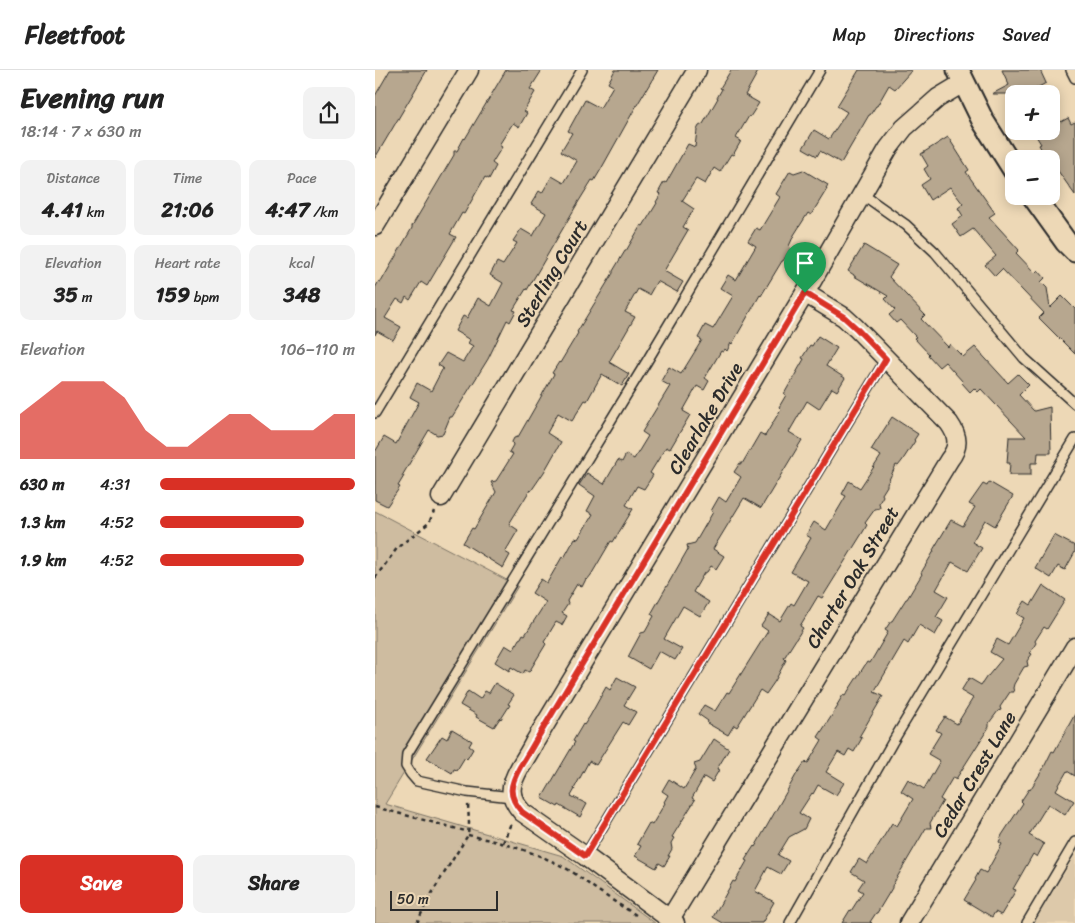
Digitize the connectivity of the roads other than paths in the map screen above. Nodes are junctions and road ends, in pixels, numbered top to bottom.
1 (469, 70) edge
2 (582, 70) edge
3 (697, 70) edge
4 (820, 70) edge
5 (1071, 70) edge
6 (960, 76) edge
7 (1075, 78) edge
8 (1005, 156) edge
9 (862, 194) junction
10 (1040, 205) edge
11 (375, 226) edge
12 (1075, 251) edge
13 (805, 293) junction
14 (886, 359) junction
15 (1075, 404) edge
16 (375, 413) edge
17 (1075, 439) edge
18 (441, 497) road end
19 (1075, 647) edge
20 (515, 802) junction
21 (1075, 842) edge
22 (585, 856) junction
23 (673, 921) edge
24 (790, 923) edge
25 (909, 923) edge
26 (1027, 923) edge

1 - 11 street
2 - 16 lane
3 - 18 street, Sterling Court
4 - 20 lane
5 - 7 lane
6 - 8 street
6 - 9 street, Clearlake Drive
9 - 13 street, Clearlake Drive
9 - 15 lane
10 - 12 street
13 - 14 street, Charter Oak Street
13 - 20 street, Clearlake Drive
14 - 22 lane
14 - 23 street, Charter Oak Street
17 - 24 lane
19 - 25 street, Cedar Crest Lane
20 - 22 street
21 - 26 lane
22 - 23 street

